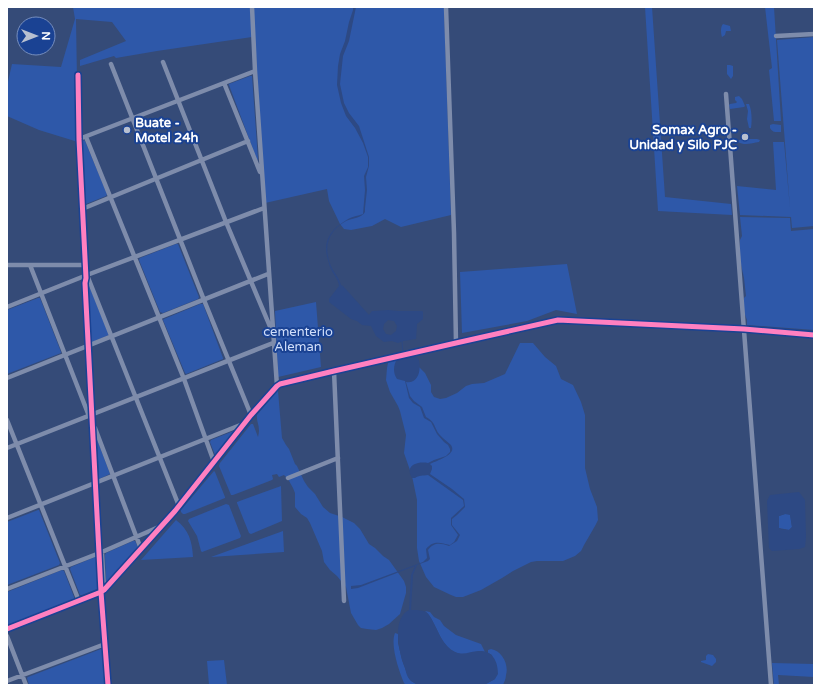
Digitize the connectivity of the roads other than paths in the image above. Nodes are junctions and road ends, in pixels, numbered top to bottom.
1 (252, 7) edge
2 (446, 7) edge
3 (814, 34) edge
4 (776, 36) dead end
5 (163, 62) dead end
6 (111, 64) dead end
7 (255, 71) junction
8 (78, 75) dead end
9 (224, 83) junction
10 (726, 94) dead end
11 (178, 101) junction
12 (133, 118) junction
13 (86, 137) junction
14 (79, 139) junction
15 (248, 141) junction
16 (202, 160) junction
17 (262, 177) junction
18 (156, 178) junction
19 (110, 197) junction
20 (264, 208) junction
21 (82, 209) junction
22 (226, 222) junction
23 (180, 240) junction
24 (134, 257) junction
25 (7, 265) edge
26 (30, 265) junction
27 (85, 265) junction
28 (268, 274) junction
29 (86, 276) junction
30 (251, 281) junction
31 (41, 293) junction
32 (204, 300) junction
33 (7, 307) edge
34 (159, 318) junction
35 (744, 330) junction
36 (273, 332) junction
37 (814, 335) edge
38 (111, 336) junction
39 (273, 343) junction
40 (456, 343) junction
41 (89, 345) junction
42 (65, 355) junction
43 (229, 361) junction
44 (334, 371) junction
45 (7, 378) edge
46 (184, 378) junction
47 (277, 386) junction
48 (136, 398) junction
49 (92, 415) junction
50 (251, 415) junction
51 (7, 420) edge
52 (244, 424) junction
53 (95, 428) junction
54 (206, 439) junction
55 (17, 444) junction
56 (7, 448) edge
57 (160, 458) junction
58 (338, 458) junction
59 (214, 462) junction
60 (113, 476) junction
61 (288, 478) dead end
62 (97, 483) junction
63 (41, 505) junction
64 (179, 506) junction
65 (7, 518) edge
66 (162, 526) junction
67 (136, 537) junction
68 (141, 549) junction
69 (100, 552) junction
70 (65, 566) junction
71 (7, 589) edge
72 (102, 591) junction
73 (79, 600) junction
74 (344, 601) dead end
75 (7, 629) edge
76 (7, 636) edge
77 (105, 644) junction
78 (22, 675) junction
79 (7, 681) edge
80 (26, 685) edge
81 (108, 685) edge
82 (771, 685) edge

1 - 7 street
2 - 40 street
3 - 4 street
5 - 11 street
6 - 12 street
7 - 9 street
7 - 17 street
8 - 14 street
9 - 11 street
9 - 15 street
10 - 35 street
11 - 12 street
11 - 16 street
12 - 13 street
12 - 18 street
13 - 14 street
13 - 19 street
14 - 21 street
15 - 16 street
15 - 17 street
16 - 18 street
16 - 22 street
17 - 20 street
18 - 19 street
18 - 23 street
19 - 21 street
19 - 24 street
20 - 22 street
20 - 28 street
21 - 27 street
22 - 23 street
22 - 30 street
23 - 24 street
23 - 32 street
24 - 29 street
24 - 34 street
25 - 26 street
26 - 27 street
26 - 31 street
27 - 29 street
28 - 30 street
28 - 36 street
29 - 31 street
29 - 38 street
29 - 41 street
30 - 32 street
30 - 36 street
31 - 33 street
31 - 42 street
32 - 34 street
32 - 43 street
34 - 38 street
34 - 46 street
35 - 37 street
35 - 40 street
35 - 82 street
36 - 39 street
38 - 41 street
38 - 48 street
39 - 43 street
39 - 47 street
40 - 44 street
41 - 42 street
41 - 49 street
42 - 45 street
42 - 49 street
43 - 46 street
43 - 50 street
44 - 47 street
44 - 58 street
46 - 48 street
46 - 54 street
47 - 50 street
48 - 49 street
48 - 57 street
49 - 53 street
49 - 55 street
49 - 62 street
50 - 52 street
51 - 55 street
52 - 54 street
52 - 59 street
53 - 60 street
53 - 62 street
54 - 57 street
54 - 59 street
55 - 56 street
55 - 63 street
57 - 60 street
57 - 64 street
58 - 61 street
58 - 74 street
59 - 64 street
60 - 62 street
60 - 67 street
62 - 63 street
62 - 69 street
63 - 65 street
63 - 70 street
64 - 66 street
66 - 67 street
66 - 68 street
67 - 68 street
67 - 69 street
68 - 72 street
69 - 70 street
69 - 72 street
70 - 71 street
70 - 73 street
72 - 73 street
72 - 77 street
73 - 75 street
76 - 78 street
77 - 78 street
77 - 81 street
78 - 79 street
78 - 80 street

